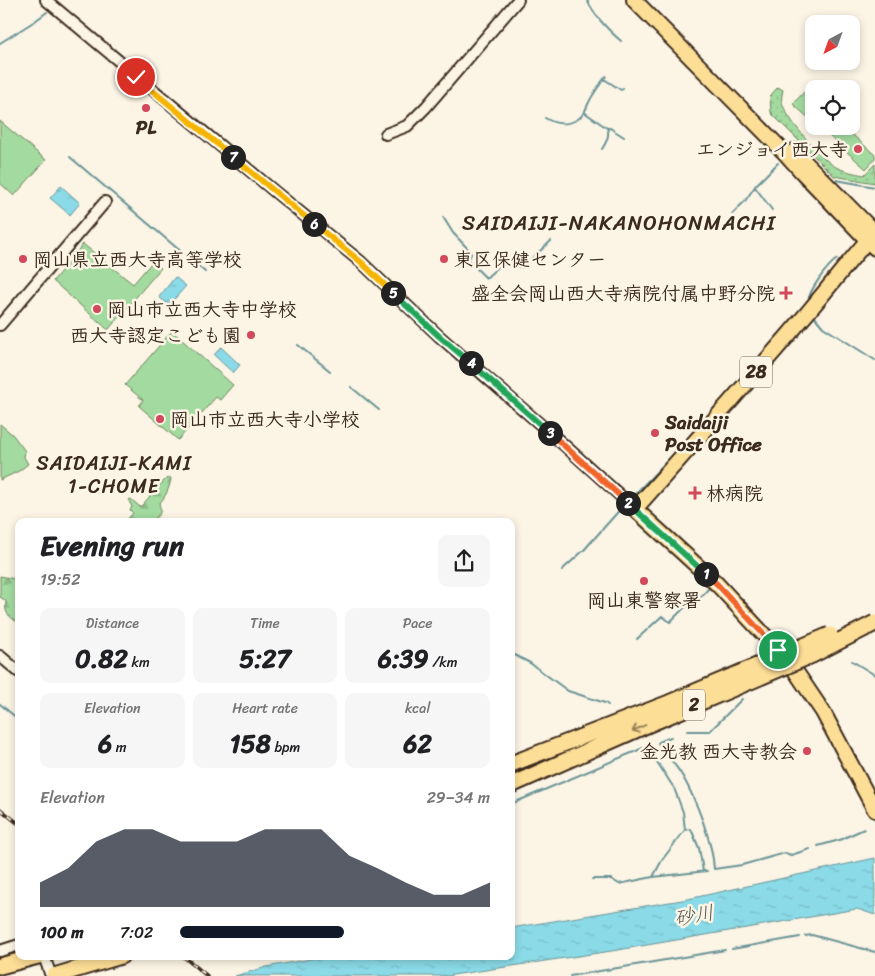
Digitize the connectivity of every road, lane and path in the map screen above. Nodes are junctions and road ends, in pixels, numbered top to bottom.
1 (46, 0) edge
2 (518, 0) edge
3 (634, 0) edge
4 (647, 0) edge
5 (386, 134) dead end
6 (105, 202) dead end
7 (873, 237) edge
8 (0, 325) edge
9 (630, 505) junction
10 (875, 617) edge
11 (875, 623) edge
12 (0, 656) edge
13 (15, 669) edge
14 (564, 737) dead end
15 (515, 762) edge
16 (515, 768) edge
17 (567, 769) dead end
18 (515, 779) edge
19 (515, 783) edge
20 (875, 810) edge
21 (15, 946) edge
22 (0, 951) edge
23 (15, 953) edge
24 (0, 957) edge
25 (15, 960) edge
26 (21, 960) edge
27 (46, 960) edge
28 (107, 960) edge
29 (0, 965) edge
30 (53, 976) edge

1 - 9 street
2 - 5 street
3 - 7 main road
4 - 7 main road
6 - 8 street
7 - 9 main road, 28
9 - 20 main road
10 - 15 highway, 2, bridge
11 -> 19 highway, 2, bridge
12 - 13 street
14 - 16 highway
17 - 18 highway
21 - 22 street
23 - 24 highway
25 - 29 highway
26 - 29 highway
27 - 30 street
28 - 30 highway

